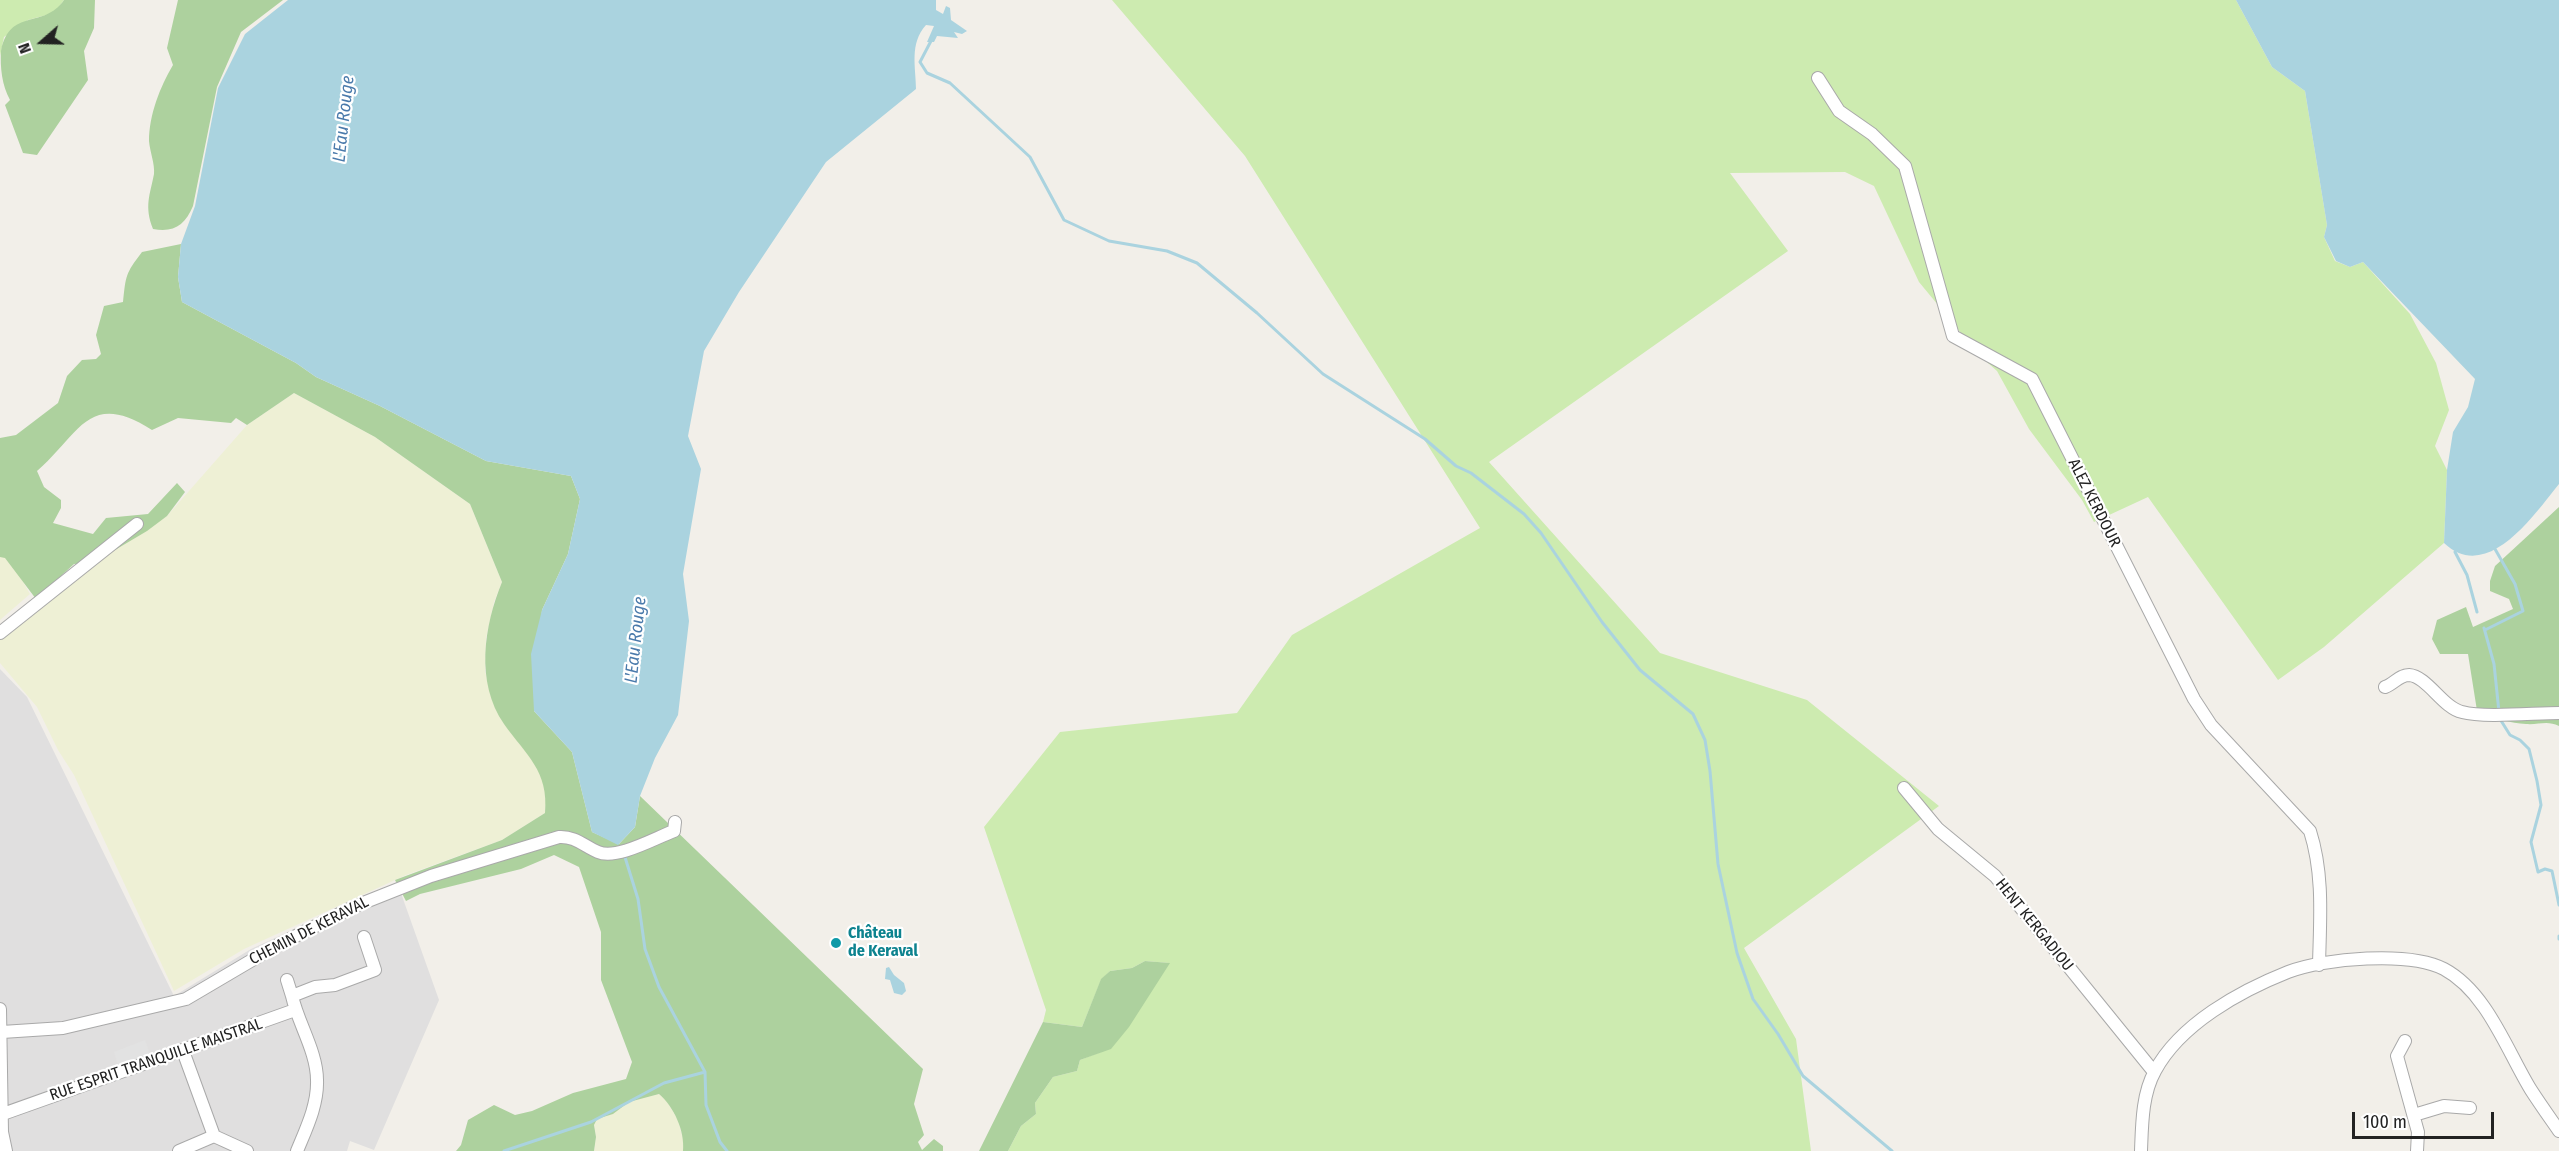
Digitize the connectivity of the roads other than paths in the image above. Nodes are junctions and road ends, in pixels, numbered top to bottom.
1 (1818, 78) dead end
2 (137, 524) dead end
3 (0, 633) edge
4 (2385, 687) dead end
5 (2559, 713) edge
6 (1904, 788) dead end
7 (675, 822) dead end
8 (364, 937) dead end
9 (2319, 965) junction
10 (286, 980) dead end
11 (291, 996) junction
12 (0, 1010) edge
13 (295, 1010) junction
14 (2, 1032) junction
15 (2404, 1041) dead end
16 (183, 1052) junction
17 (2154, 1072) junction
18 (2470, 1108) dead end
19 (1, 1115) edge
20 (2414, 1115) junction
21 (2559, 1131) edge
22 (214, 1136) junction
23 (6, 1151) edge
24 (179, 1151) edge
25 (247, 1151) edge
26 (297, 1151) edge
27 (2141, 1151) edge
28 (2417, 1151) edge

1 - 9 street, ALEZ KERDOUR
2 - 3 street
4 - 5 street
6 - 17 street, HENT KERGADIOU
7 - 14 street, CHEMIN DE KERAVAL
8 - 11 street
9 - 17 street
9 - 21 street
10 - 11 street
11 - 13 street
12 - 14 street
13 - 16 street, RUE ESPRIT TRANQUILLE MAISTRAL
13 - 26 street
14 - 19 street
15 - 20 street
16 - 19 street, RUE ESPRIT TRANQUILLE MAISTRAL
16 - 22 street
17 - 27 street
18 - 20 street
19 - 23 street
20 - 28 street
22 - 24 street
22 - 25 street

